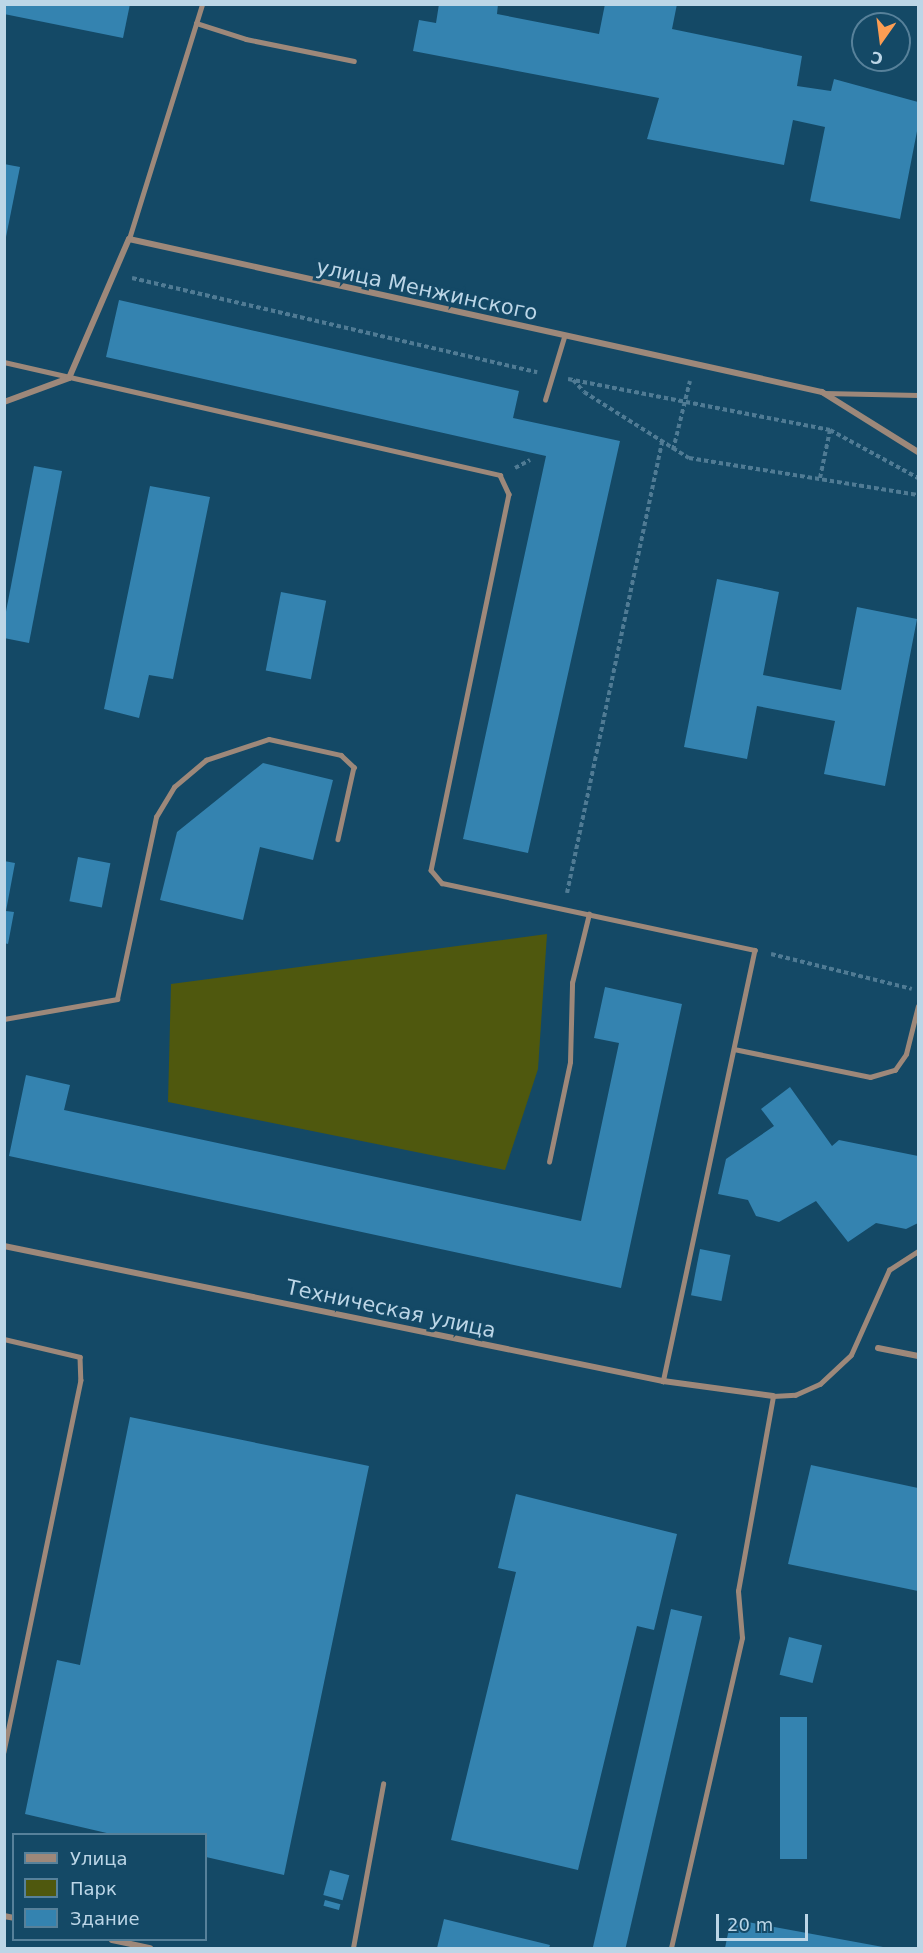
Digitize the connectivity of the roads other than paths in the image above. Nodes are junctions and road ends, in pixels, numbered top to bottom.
1 (202, 4) edge
2 (196, 23) junction
3 (354, 61) dead end
4 (129, 239) junction
5 (564, 337) junction
6 (4, 362) edge
7 (69, 378) junction
8 (822, 392) junction
9 (918, 394) edge
10 (545, 400) dead end
11 (4, 402) edge
12 (918, 452) edge
13 (338, 839) dead end
14 (590, 914) junction
15 (918, 1006) edge
16 (4, 1019) edge
17 (734, 1049) junction
18 (549, 1162) dead end
19 (4, 1246) edge
20 (918, 1251) edge
21 (4, 1339) edge
22 (878, 1348) dead end
23 (918, 1356) edge
24 (663, 1381) junction
25 (773, 1396) junction
26 (4, 1752) edge
27 (383, 1784) dead end
28 (116, 1941) edge
29 (141, 1948) edge
30 (150, 1948) edge
31 (353, 1948) edge
32 (671, 1948) edge

1 - 2 lane
2 - 3 lane
2 - 4 lane
4 - 5 street, улица Менжинского
4 - 7 street
5 - 8 street, улица Менжинского
5 - 10 lane
6 - 7 lane
7 - 11 street
7 - 14 lane
8 - 9 lane
8 - 12 street, улица Менжинского
13 - 16 lane
14 - 17 lane
14 - 18 lane
15 - 17 lane
17 - 24 lane
19 - 24 street, Техническая улица
20 - 25 lane
21 - 26 lane
22 - 23 street
24 - 25 street, Техническая улица
25 - 32 lane
27 - 31 lane
28 - 29 street
29 - 30 street

